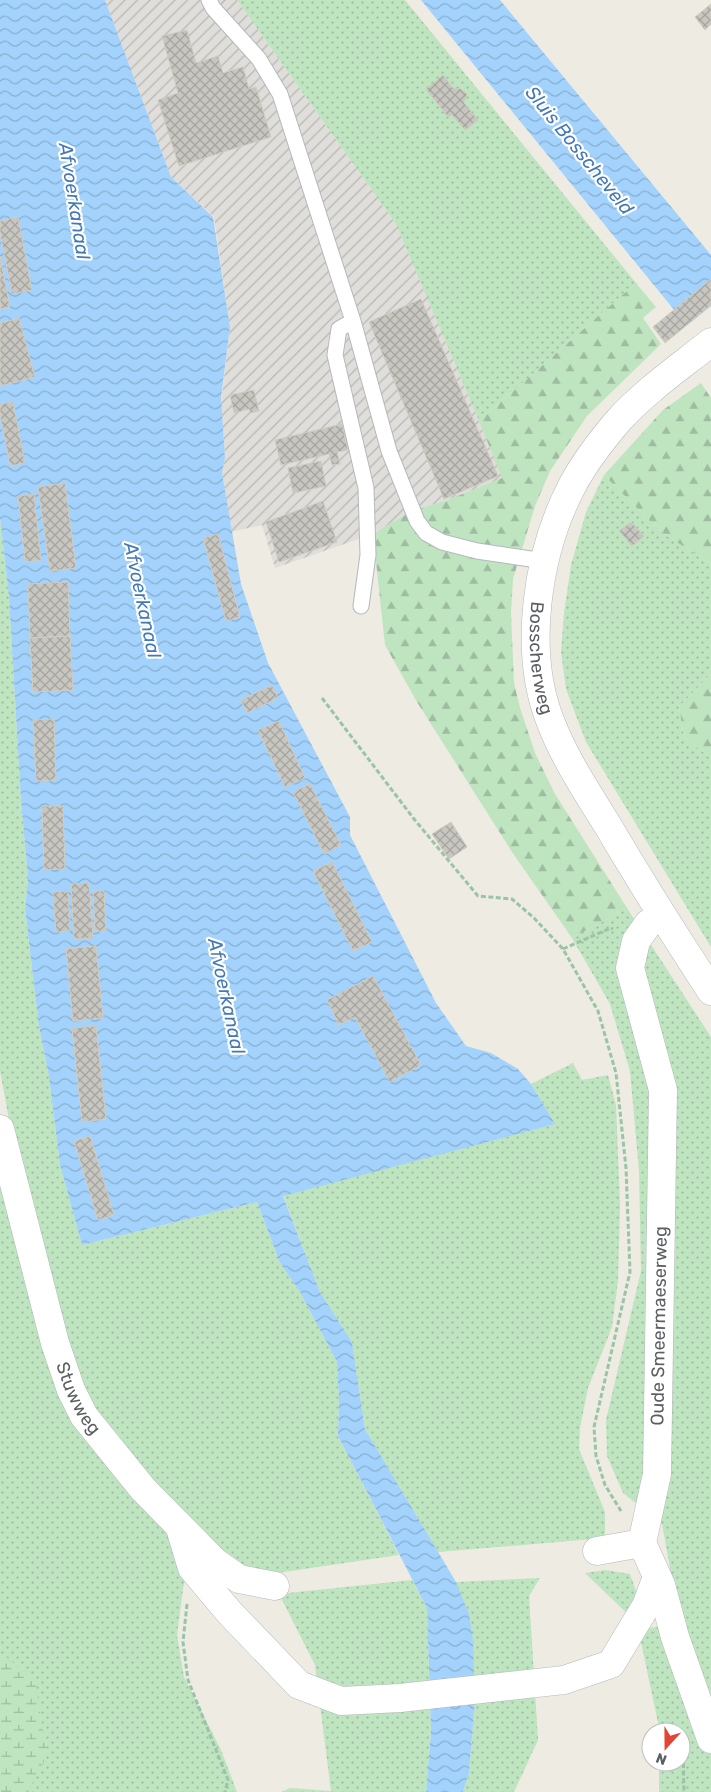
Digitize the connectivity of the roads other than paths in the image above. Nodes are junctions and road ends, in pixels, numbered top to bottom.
1 (210, 0) edge
2 (353, 320) junction
3 (702, 349) edge
4 (544, 561) junction
5 (361, 606) dead end
6 (661, 915) junction
7 (711, 991) edge
8 (0, 1129) edge
9 (180, 1528) junction
10 (642, 1543) junction
11 (597, 1551) dead end
12 (657, 1577) junction
13 (275, 1586) dead end
14 (711, 1739) edge

1 - 2 lane
2 - 4 lane
2 - 5 lane
3 - 4 street, Bosscherweg
4 - 6 street, Bosscherweg
6 - 7 street, Bosscherweg
6 - 10 street, Oude Smeermaeserweg
8 - 9 street, Stuwweg
9 - 12 street
9 - 13 street, Stuwweg
10 - 11 street
10 - 12 street
12 - 14 street

